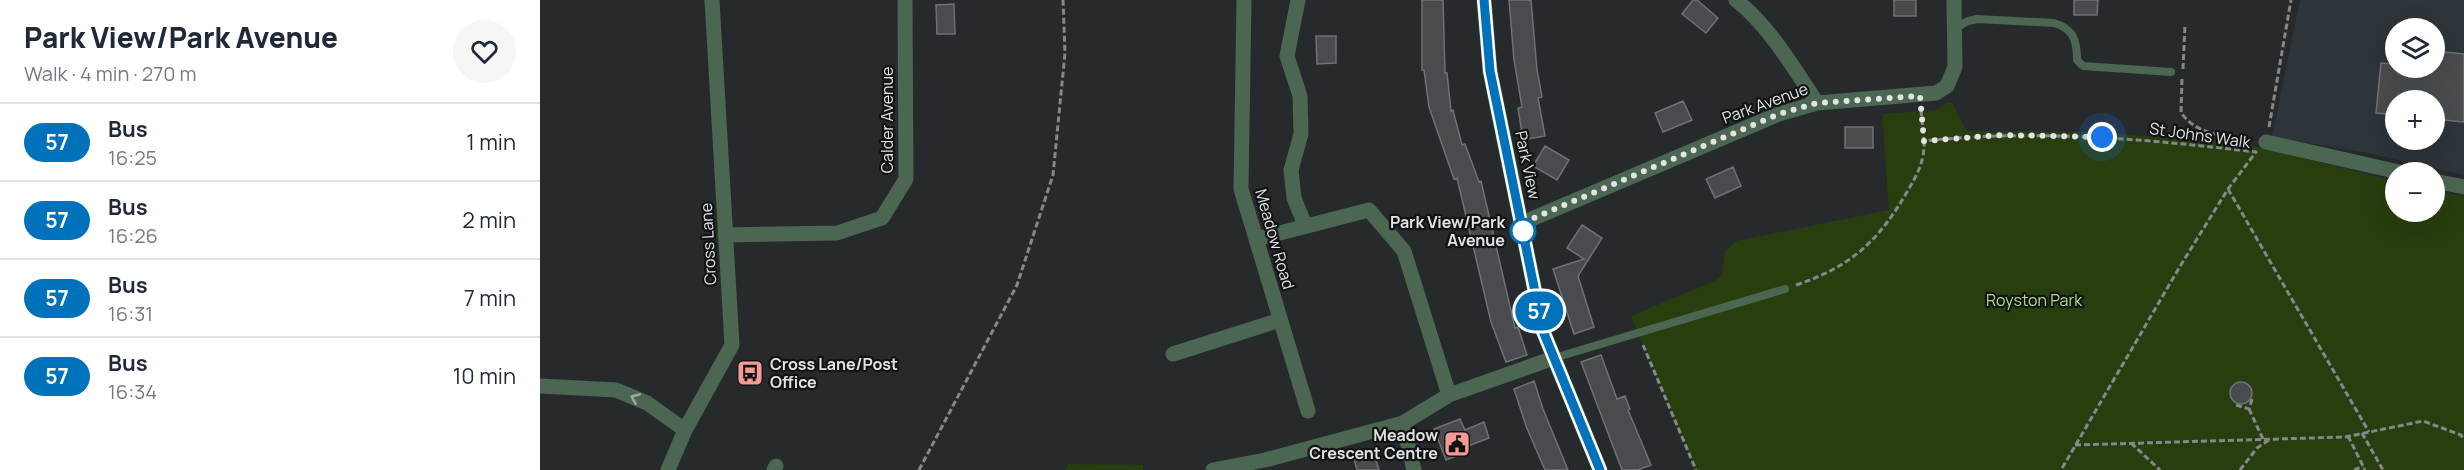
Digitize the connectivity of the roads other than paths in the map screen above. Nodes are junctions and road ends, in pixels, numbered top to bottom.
1 (712, 0) edge
2 (905, 0) edge
3 (1244, 0) edge
4 (1298, 0) edge
5 (1484, 0) edge
6 (1736, 0) edge
7 (1954, 0) edge
8 (1954, 29) junction
9 (2171, 72) dead end
10 (1817, 103) junction
11 (2261, 147) road end
12 (2385, 169) edge
13 (2445, 183) edge
14 (2464, 187) edge
15 (1522, 223) junction
16 (1305, 225) junction
17 (725, 235) junction
18 (1256, 239) junction
19 (1785, 289) road end
20 (1280, 320) junction
21 (1173, 354) dead end
22 (1554, 358) junction
23 (540, 386) edge
24 (1449, 395) junction
25 (1308, 411) dead end
26 (1403, 423) junction
27 (685, 430) junction
28 (672, 469) edge
29 (1213, 470) edge
30 (1414, 470) edge
31 (1600, 470) edge

1 - 17 street, Cross Lane
2 - 17 street, Calder Avenue
3 - 18 street, Meadow Road
4 - 16 street
5 - 15 street, Park View
6 - 10 street
7 - 8 street, Park Avenue
8 - 9 lane
8 - 10 street, Park Avenue
10 - 15 street, Park Avenue
11 - 12 street
13 - 14 street
15 - 22 street, Park View
16 - 18 street
16 - 24 street
17 - 27 street, Cross Lane
18 - 20 street, Meadow Road
19 - 22 lane
20 - 21 street
20 - 25 street, Meadow Road
22 - 24 street
22 - 31 street, Park View
27 -> 23 street
24 - 26 street
26 - 29 street
26 - 30 street
27 - 28 street, Cross Lane

